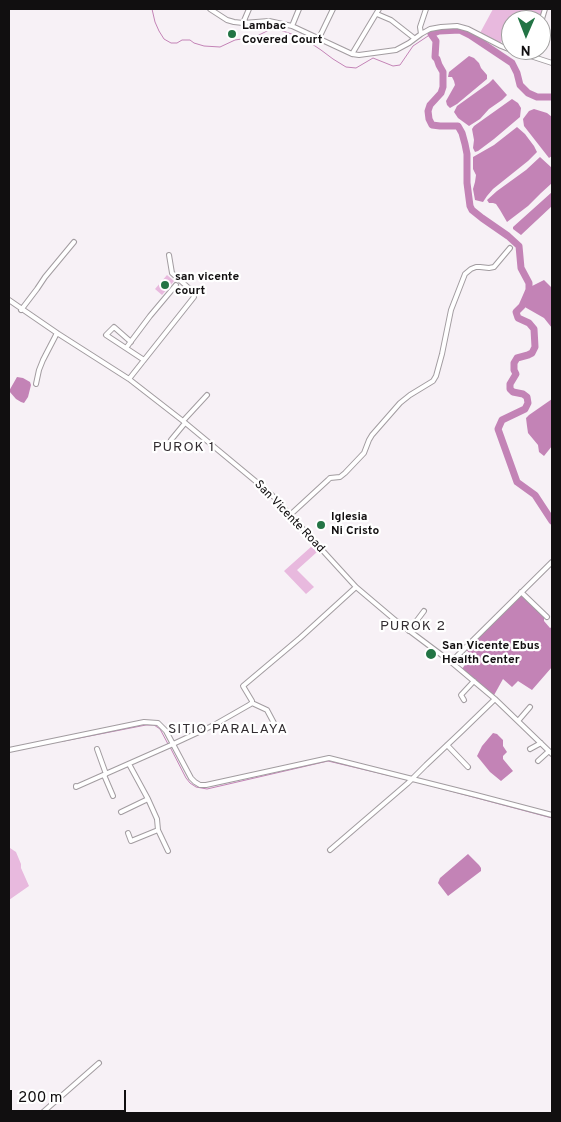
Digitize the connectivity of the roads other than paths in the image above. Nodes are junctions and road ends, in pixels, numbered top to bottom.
1 (210, 9) edge
2 (249, 9) edge
3 (300, 9) edge
4 (333, 9) edge
5 (380, 9) edge
6 (426, 9) edge
7 (377, 14) junction
8 (243, 23) junction
9 (292, 26) junction
10 (421, 34) junction
11 (319, 38) junction
12 (414, 38) junction
13 (501, 46) edge
14 (352, 54) junction
15 (74, 242) dead end
16 (510, 248) dead end
17 (169, 255) dead end
18 (176, 286) dead end
19 (9, 300) edge
20 (21, 310) junction
21 (57, 333) junction
22 (131, 342) junction
23 (126, 348) junction
24 (144, 360) junction
25 (130, 379) junction
26 (36, 384) dead end
27 (207, 395) dead end
28 (184, 422) junction
29 (171, 440) dead end
30 (290, 515) junction
31 (552, 562) edge
32 (356, 587) junction
33 (521, 592) junction
34 (424, 611) dead end
35 (547, 617) dead end
36 (409, 631) junction
37 (451, 662) junction
38 (474, 681) junction
39 (495, 699) junction
40 (464, 700) dead end
41 (252, 703) junction
42 (530, 708) dead end
43 (518, 721) junction
44 (275, 724) dead end
45 (541, 743) junction
46 (173, 744) junction
47 (447, 745) junction
48 (97, 749) dead end
49 (530, 749) dead end
50 (9, 750) edge
51 (551, 753) edge
52 (538, 761) dead end
53 (130, 764) junction
54 (468, 767) dead end
55 (105, 774) junction
56 (412, 778) junction
57 (76, 786) dead end
58 (113, 796) dead end
59 (148, 799) junction
60 (121, 812) dead end
61 (552, 816) edge
62 (158, 830) junction
63 (128, 833) dead end
64 (330, 850) dead end
65 (168, 851) dead end
66 (99, 1063) dead end
67 (42, 1113) edge

1 - 8 street
2 - 8 street
3 - 9 street
4 - 11 street
5 - 7 street
6 - 10 street
7 - 12 street
7 - 14 street
8 - 9 street
9 - 11 street
10 - 12 street
10 - 13 street
11 - 14 street
12 - 14 street
15 - 20 street
16 - 30 street
17 - 24 street
18 - 22 street
19 - 20 street, San Vicente Road
20 - 21 street, San Vicente Road
21 - 25 street, San Vicente Road
21 - 26 street
22 - 23 street
22 - 23 street
23 - 24 street
24 - 25 street
25 - 28 street, San Vicente Road
27 - 28 street
28 - 29 street
28 - 30 street, San Vicente Road
30 - 32 street, San Vicente Road
31 - 33 street
32 - 36 street, San Vicente Road
32 - 41 street
33 - 35 street
33 - 37 street
34 - 36 street
36 - 37 street, San Vicente Road
37 - 38 street, San Vicente Road
38 - 39 street, San Vicente Road
38 - 40 street
39 - 43 street, San Vicente Road
39 - 47 street
41 - 44 street
41 - 46 street
42 - 43 street
43 - 45 street, San Vicente Road
45 - 49 street
45 - 51 street, San Vicente Road
46 - 50 street
46 - 53 street
46 - 56 street
47 - 54 street
47 - 56 street
48 - 55 street
51 - 52 street
53 - 55 street
53 - 59 street
55 - 57 street
55 - 58 street
56 - 61 street
56 - 64 street
59 - 60 street
59 - 62 street
62 - 63 street
62 - 65 street
66 - 67 street

